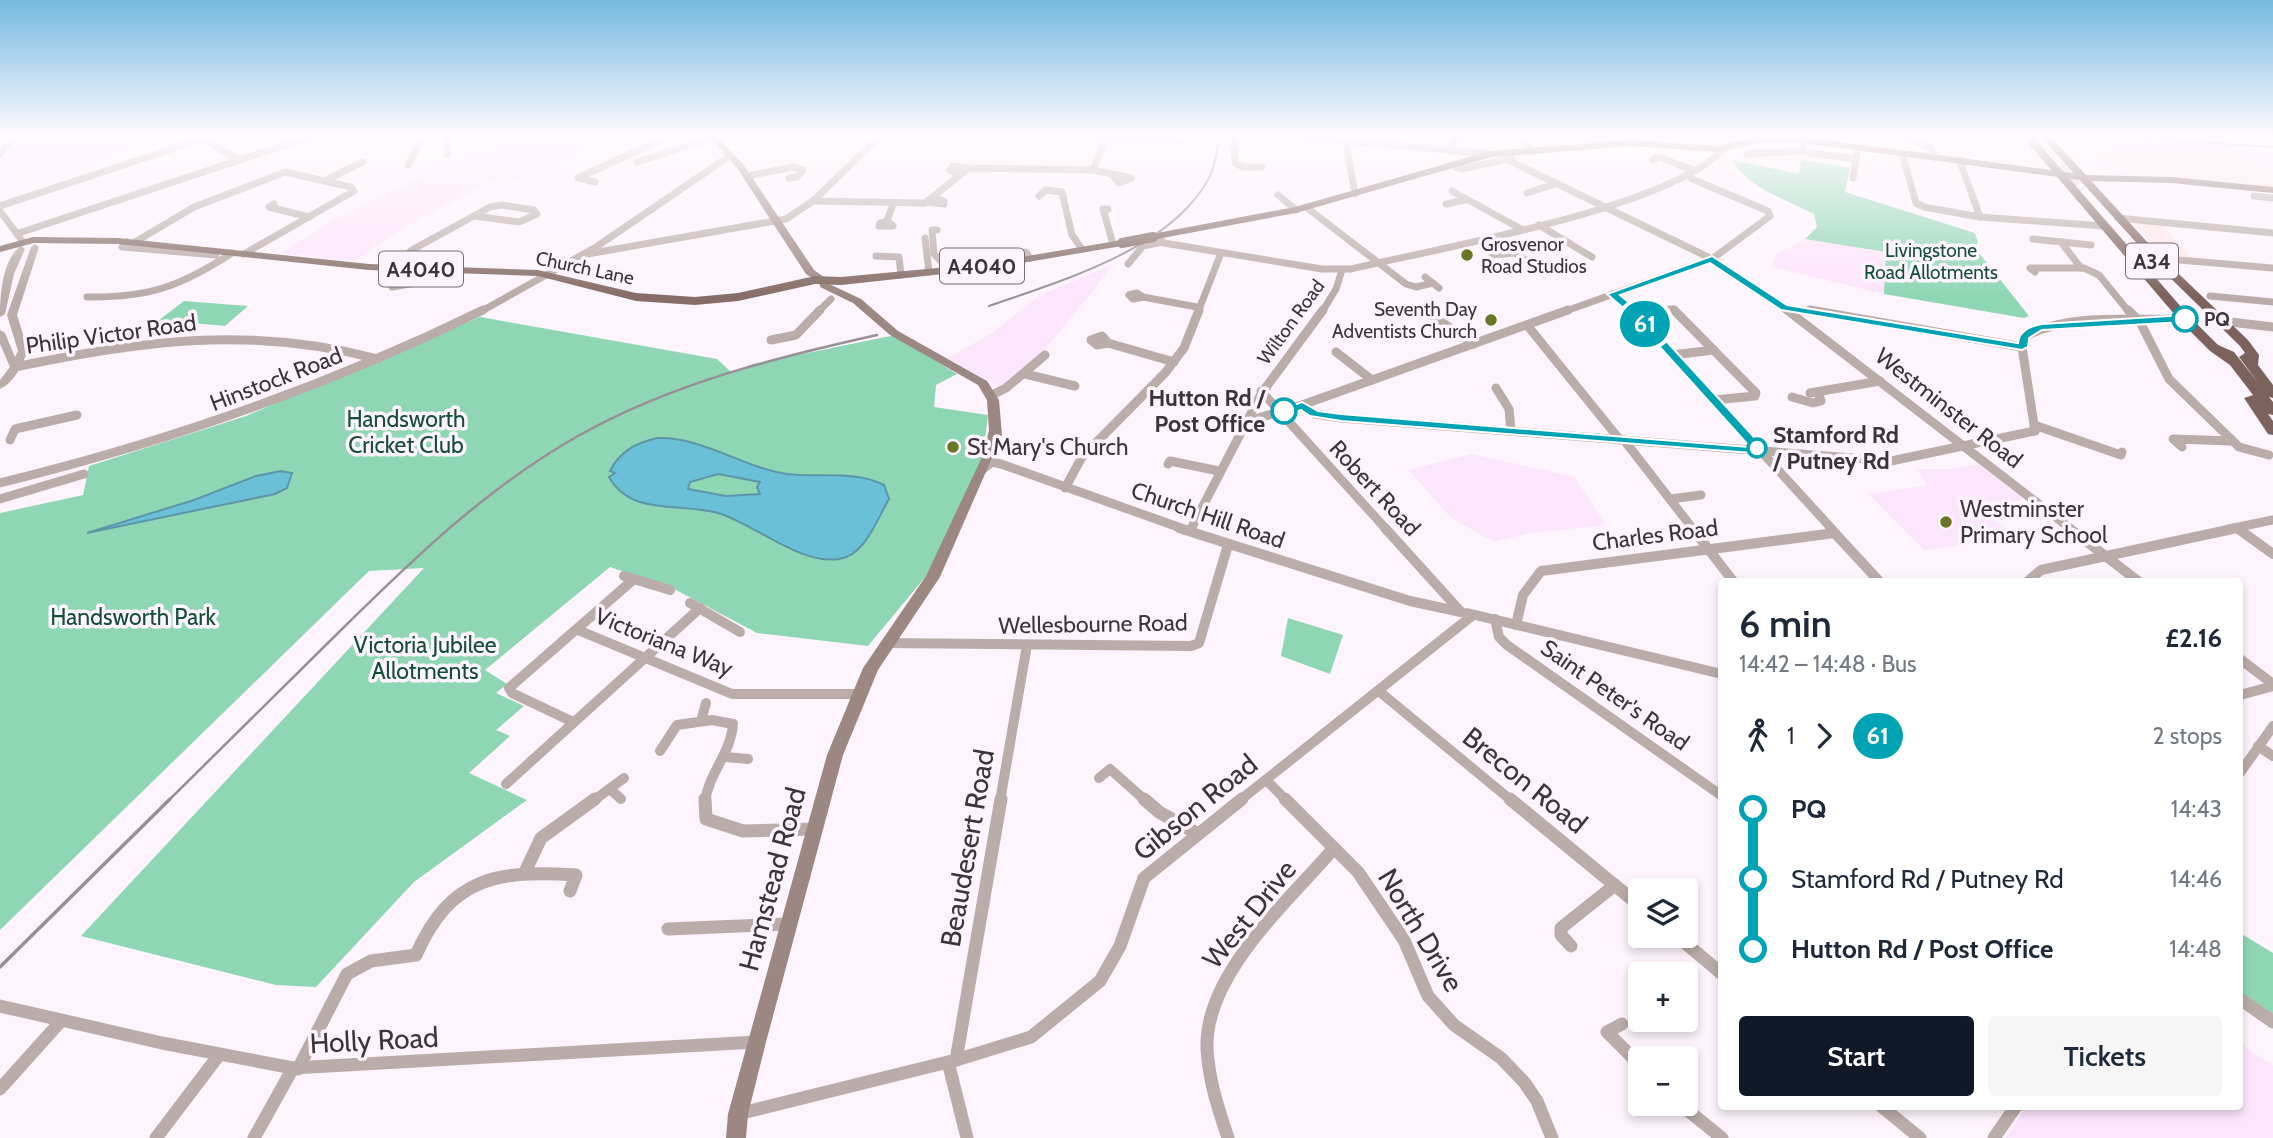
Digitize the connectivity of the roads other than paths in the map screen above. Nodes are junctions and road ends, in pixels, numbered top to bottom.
1 (51, 190) edge
2 (159, 190) edge
3 (239, 190) edge
4 (353, 190) edge
5 (679, 190) edge
6 (757, 190) edge
7 (824, 190) edge
8 (940, 190) edge
9 (1045, 190) edge
10 (1052, 190) edge
11 (1355, 190) edge
12 (1368, 190) edge
13 (1528, 190) edge
14 (1568, 190) edge
15 (1647, 190) edge
16 (1716, 190) edge
17 (1912, 190) edge
18 (1970, 190) edge
19 (2082, 190) tunnel mouth
20 (2085, 190) tunnel mouth
21 (2086, 190) tunnel mouth
22 (2088, 190) tunnel mouth
23 (1452, 191) dead end
24 (1355, 194) junction
25 (1527, 194) dead end
26 (1039, 196) dead end
27 (1268, 196) dead end
28 (2254, 196) dead end
29 (2273, 198) edge
30 (1465, 200) junction
31 (813, 201) junction
32 (274, 204) dead end
33 (893, 204) junction
34 (1446, 204) dead end
35 (0, 208) edge
36 (1301, 208) junction
37 (1607, 208) junction
38 (1108, 209) dead end
39 (475, 216) junction
40 (309, 217) junction
41 (1980, 217) junction
42 (2118, 218) junction
43 (887, 221) dead end
44 (778, 222) junction
45 (1539, 225) junction
46 (2104, 226) junction
47 (1521, 229) junction
48 (937, 230) dead end
49 (2273, 233) edge
50 (925, 238) dead end
51 (1157, 238) junction
52 (1482, 239) junction
53 (2033, 239) dead end
54 (131, 242) junction
55 (2061, 242) junction
56 (27, 243) junction
57 (1117, 243) junction
58 (2091, 245) dead end
59 (1, 249) edge
60 (1083, 249) junction
61 (238, 253) junction
62 (1222, 253) junction
63 (216, 255) dead end
64 (582, 255) junction
65 (876, 256) dead end
66 (1592, 257) dead end
67 (1030, 258) junction
68 (2156, 258) junction
69 (1712, 259) junction
70 (1379, 262) junction
71 (1127, 264) dead end
72 (1532, 264) dead end
73 (2082, 268) junction
74 (2273, 268) edge
75 (391, 269) junction
76 (435, 269) junction
77 (1342, 270) junction
78 (929, 272) junction
79 (2035, 272) dead end
80 (5, 275) edge
81 (551, 275) junction
82 (901, 275) junction
83 (1425, 276) dead end
84 (815, 282) junction
85 (393, 290) dead end
86 (1612, 294) junction
87 (2210, 296) dead end
88 (87, 297) dead end
89 (1143, 298) dead end
90 (831, 299) dead end
91 (2273, 302) edge
92 (1198, 307) junction
93 (1785, 308) junction
94 (1633, 311) junction
95 (0, 314) edge
96 (1432, 315) dead end
97 (2185, 319) junction
98 (2222, 321) junction
99 (2140, 322) junction
100 (1527, 325) junction
101 (2273, 327) edge
102 (0, 333) edge
103 (771, 340) dead end
104 (1108, 343) dead end
105 (1474, 344) junction
106 (2022, 347) junction
107 (1714, 350) junction
108 (1354, 352) dead end
109 (1045, 355) dead end
110 (1672, 355) junction
111 (378, 359) junction
112 (1174, 362) junction
113 (2236, 363) junction
114 (2252, 364) junction
115 (9, 372) edge
116 (1025, 374) junction
117 (2273, 379) edge
118 (1372, 380) junction
119 (1880, 380) junction
120 (0, 386) edge
121 (1075, 386) dead end
122 (1496, 388) dead end
123 (1261, 391) junction
124 (2273, 394) edge
125 (992, 395) junction
126 (1792, 397) dead end
127 (1714, 400) junction
128 (1302, 405) junction
129 (2273, 411) edge
130 (1281, 412) junction
131 (77, 415) dead end
132 (1245, 422) junction
133 (2036, 426) junction
134 (1511, 430) junction
135 (2273, 431) edge
136 (0, 437) edge
137 (1622, 440) junction
138 (2231, 440) junction
139 (1966, 447) junction
140 (2182, 447) dead end
141 (1761, 452) junction
142 (2122, 452) dead end
143 (2269, 455) dead end
144 (1168, 464) dead end
145 (986, 467) junction
146 (70, 471) junction
147 (1219, 471) junction
148 (83, 474) dead end
149 (0, 483) edge
150 (1065, 488) junction
151 (1701, 495) dead end
152 (0, 499) edge
153 (1670, 499) junction
154 (2273, 520) edge
155 (2237, 528) junction
156 (1190, 531) junction
157 (1835, 533) junction
158 (1228, 545) junction
159 (1707, 548) junction
160 (2273, 554) edge
161 (2104, 555) junction
162 (1730, 578) edge
163 (1876, 578) edge
164 (2031, 578) edge
165 (2134, 578) edge
166 (670, 590) dead end
167 (1467, 613) junction
168 (1495, 619) junction
169 (1516, 625) junction
170 (578, 629) junction
171 (740, 632) dead end
172 (886, 643) junction
173 (1027, 645) junction
174 (643, 659) junction
175 (2243, 661) edge
176 (1718, 673) edge
177 (2273, 685) edge
178 (2243, 689) edge
179 (1380, 692) junction
180 (860, 694) junction
181 (2243, 694) edge
182 (706, 703) dead end
183 (701, 721) junction
184 (573, 722) junction
185 (2273, 726) edge
186 (2258, 746) junction
187 (660, 751) dead end
188 (2273, 756) edge
189 (726, 757) junction
190 (748, 759) dead end
191 (2243, 768) edge
192 (624, 778) dead end
193 (1099, 778) dead end
194 (1267, 780) junction
195 (506, 783) dead end
196 (610, 789) junction
197 (1718, 793) edge
198 (621, 799) dead end
199 (814, 828) junction
200 (1198, 834) junction
201 (1334, 848) junction
202 (524, 872) junction
203 (1615, 885) junction
204 (570, 891) dead end
205 (1628, 896) edge
206 (788, 923) junction
207 (668, 929) dead end
208 (1571, 946) dead end
209 (1691, 948) edge
210 (1718, 971) edge
211 (2243, 1001) edge
212 (6, 1007) edge
213 (61, 1021) junction
214 (2273, 1022) edge
215 (1622, 1024) dead end
216 (756, 1042) junction
217 (1628, 1053) edge
218 (219, 1055) junction
219 (952, 1061) junction
220 (296, 1069) junction
221 (0, 1089) edge
222 (1886, 1110) edge
223 (2013, 1110) edge
224 (738, 1114) junction
225 (1695, 1116) edge
226 (156, 1138) edge
227 (254, 1138) edge
228 (736, 1138) edge
229 (967, 1138) edge
230 (1228, 1138) edge
231 (1552, 1138) edge
232 (1722, 1138) edge
233 (1920, 1138) edge
234 (1994, 1138) edge

1 - 35 street
2 - 56 street
3 - 54 street
4 - 40 street
5 - 64 street, Hinstock Road
6 - 44 main road
7 - 31 street
8 - 33 street
9 - 26 street
10 - 60 street
11 - 24 street
12 - 24 main road, A4040
13 - 25 street
14 - 37 street, Westminster Road
15 - 37 street
16 - 69 street
17 - 41 street
18 - 41 street
19 - 46 highway
20 - 113 highway, A34
21 - 114 highway, A34
22 - 42 highway
23 - 30 street
24 - 36 main road, A4040
27 - 36 street
28 - 29 street
30 - 34 street
30 - 47 street
31 - 33 street
31 - 44 street
32 - 40 street
33 - 43 street
35 - 56 street
36 - 51 main road, A4040
36 - 70 street
37 - 45 street
37 - 69 street, Westminster Road
38 - 57 street
39 - 39 street
39 - 75 street
40 - 61 street
41 - 46 street
42 - 49 street
42 - 68 highway
44 - 64 street
44 - 84 main road
45 - 47 street
45 - 66 street
46 - 97 highway
47 - 52 street
48 - 67 street
50 - 78 street
51 - 57 main road, A4040, bridge
51 - 62 street
51 - 71 street
52 - 70 street
52 - 72 street
53 - 55 street
54 - 56 main road, Church Lane / A4040
54 - 61 main road, Church Lane / A4040
54 - 63 street, Church Lane
55 - 58 street
55 - 73 street
56 - 59 main road, A4040
56 - 80 street
56 - 115 street
57 - 60 main road, A4040
60 - 67 main road, A4040
61 - 75 main road, Church Lane / A4040
61 - 88 street
62 - 77 street
62 - 92 street
64 - 81 street, Hinstock Road
65 - 82 street
67 - 78 main road, A4040
68 - 74 street
68 - 98 highway
69 - 86 street
69 - 93 street, Westminster Road
70 - 77 street
70 - 83 street
73 - 79 street
73 - 99 street
75 - 76 main road, Church Lane / A4040
76 - 81 main road, Church Lane / A4040
76 - 85 street
77 - 123 street, Wilton Road
78 - 82 main road, A4040
80 - 95 street
81 - 84 main road, Church Lane / A4040
81 - 111 street, Hinstock Road
82 - 84 main road, A4040
84 - 125 main road
86 - 94 street
86 - 100 street
87 - 91 street
89 - 92 street
90 - 103 street
92 - 112 street
93 - 106 street
93 - 119 street, Westminster Road
94 - 107 street
94 - 110 street
96 - 105 street
97 - 99 street
97 - 113 highway
98 - 101 street
98 - 114 highway
99 - 106 street
99 - 138 street
100 - 105 street
100 - 137 street
102 - 115 street
104 - 112 street
105 - 118 street
106 - 133 street
107 - 110 street
107 - 127 street
108 - 118 street
109 - 116 street
110 - 127 street
111 - 115 street, Philip Victor Road
111 - 146 street, Hinstock Road
112 - 150 street
113 - 129 highway, A34
113 - 135 highway
114 - 117 highway
114 - 124 highway, A34
115 - 120 street
116 - 121 street
116 - 125 street
118 - 128 street
119 - 126 street
119 - 139 street, Westminster Road
122 - 134 street
123 - 130 street, Robert Road
123 - 132 street, Wilton Road
125 - 145 main road, Hamstead Road
127 - 141 street
128 - 130 street
128 - 134 street
130 - 132 street
130 - 167 street, Robert Road
131 - 136 street
132 - 147 street, Wilton Road
133 - 139 street
133 - 142 street
134 - 137 street
137 - 141 street
137 - 153 street
138 - 140 street
138 - 143 street
139 - 141 street
139 - 161 street, Westminster Road
141 - 157 street
144 - 147 street
145 - 150 street, Church Hill Road
145 - 172 main road, Hamstead Road
146 - 148 street
146 - 149 street, Hinstock Road
146 - 152 street
147 - 156 street, Wilton Road
150 - 156 street, Church Hill Road
151 - 153 street
153 - 159 street
154 - 155 street
155 - 160 street
155 - 161 street
156 - 158 street, Church Hill Road
157 - 159 street, Charles Road
157 - 163 street
158 - 167 street, Church Hill Road
158 - 173 street, Wellesbourne Road
159 - 162 street
159 - 169 street, Charles Road
161 - 164 street
161 - 165 street, Westminster Road
166 - 170 street
167 - 168 street, Church Hill Road
167 - 179 street, Gibson Road
168 - 169 street, Church Hill Road
168 - 197 street, Saint Peter's Road
169 - 176 street, Church Hill Road
170 - 174 street, Victoriana Way
170 - 184 street
171 - 174 street
172 - 173 street, Wellesbourne Road
172 - 180 main road, Hamstead Road
173 - 219 street, Beaudesert Road
174 - 180 street, Victoriana Way
174 - 184 street
175 - 177 street
177 - 178 street
177 - 181 street
179 - 194 street, Gibson Road
179 - 203 street, Brecon Road
180 - 199 main road, Hamstead Road
182 - 183 street
183 - 187 street
183 - 189 street
184 - 195 street
185 - 186 street
186 - 188 street
186 - 191 street
189 - 190 street
189 - 199 street
192 - 196 street
193 - 200 street
194 - 200 street, Gibson Road
194 - 201 street, North Drive
196 - 198 street
196 - 202 street
199 - 206 main road, Hamstead Road
200 - 219 street, Gibson Road
201 - 230 street, West Drive
201 - 231 street, North Drive
202 - 204 street
202 - 220 street
203 - 205 street, Brecon Road
203 - 208 street
206 - 207 street
206 - 216 main road, Hamstead Road
209 - 210 street
211 - 214 street
212 - 213 street, Holly Road
213 - 218 street, Holly Road
213 - 221 street
215 - 217 street
216 - 220 street, Holly Road
216 - 224 main road, Hamstead Road
218 - 220 street, Holly Road
218 - 226 street
219 - 224 street, Gibson Road
219 - 229 street
220 - 227 street
222 - 233 street
223 - 234 street
224 - 228 main road, Hamstead Road
225 - 232 street

